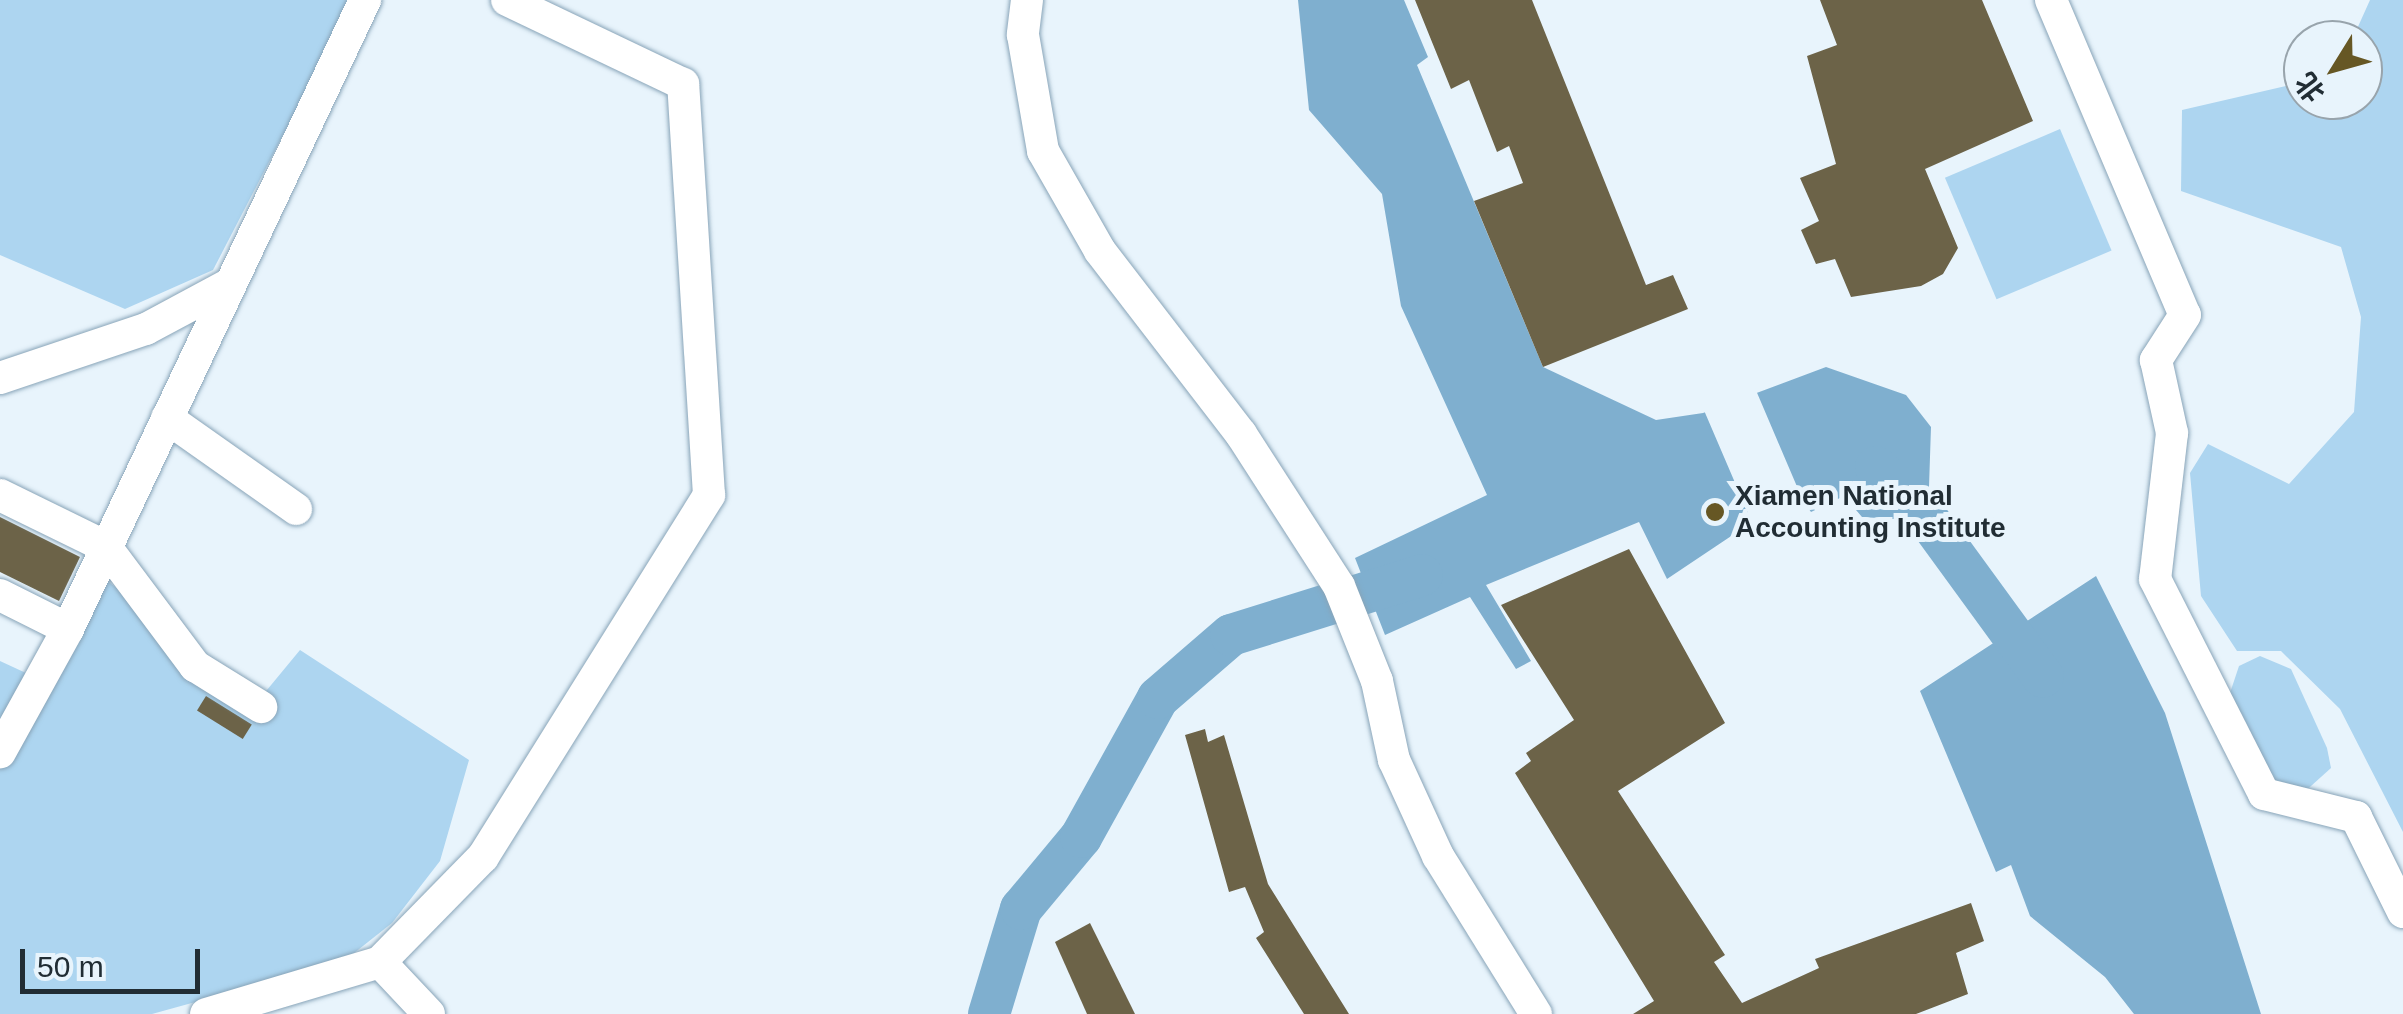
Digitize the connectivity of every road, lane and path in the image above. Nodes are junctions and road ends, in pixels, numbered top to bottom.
1 (365, 0) edge
2 (507, 0) edge
3 (1027, 0) edge
4 (2051, 0) edge
5 (230, 284) junction
6 (0, 378) edge
7 (166, 418) junction
8 (0, 494) edge
9 (296, 509) dead end
10 (106, 548) junction
11 (0, 596) edge
12 (68, 630) junction
13 (261, 707) dead end
14 (0, 752) edge
15 (2403, 912) edge
16 (380, 962) junction
17 (206, 1014) edge
18 (429, 1014) edge
19 (1536, 1014) edge

1 - 5 street
2 - 16 street
3 - 19 street
4 - 15 street
5 - 6 street
5 - 7 street
7 - 9 street
7 - 10 street
8 - 10 street
10 - 12 street
10 - 13 street
11 - 12 street
12 - 14 street
16 - 17 street
16 - 18 street

